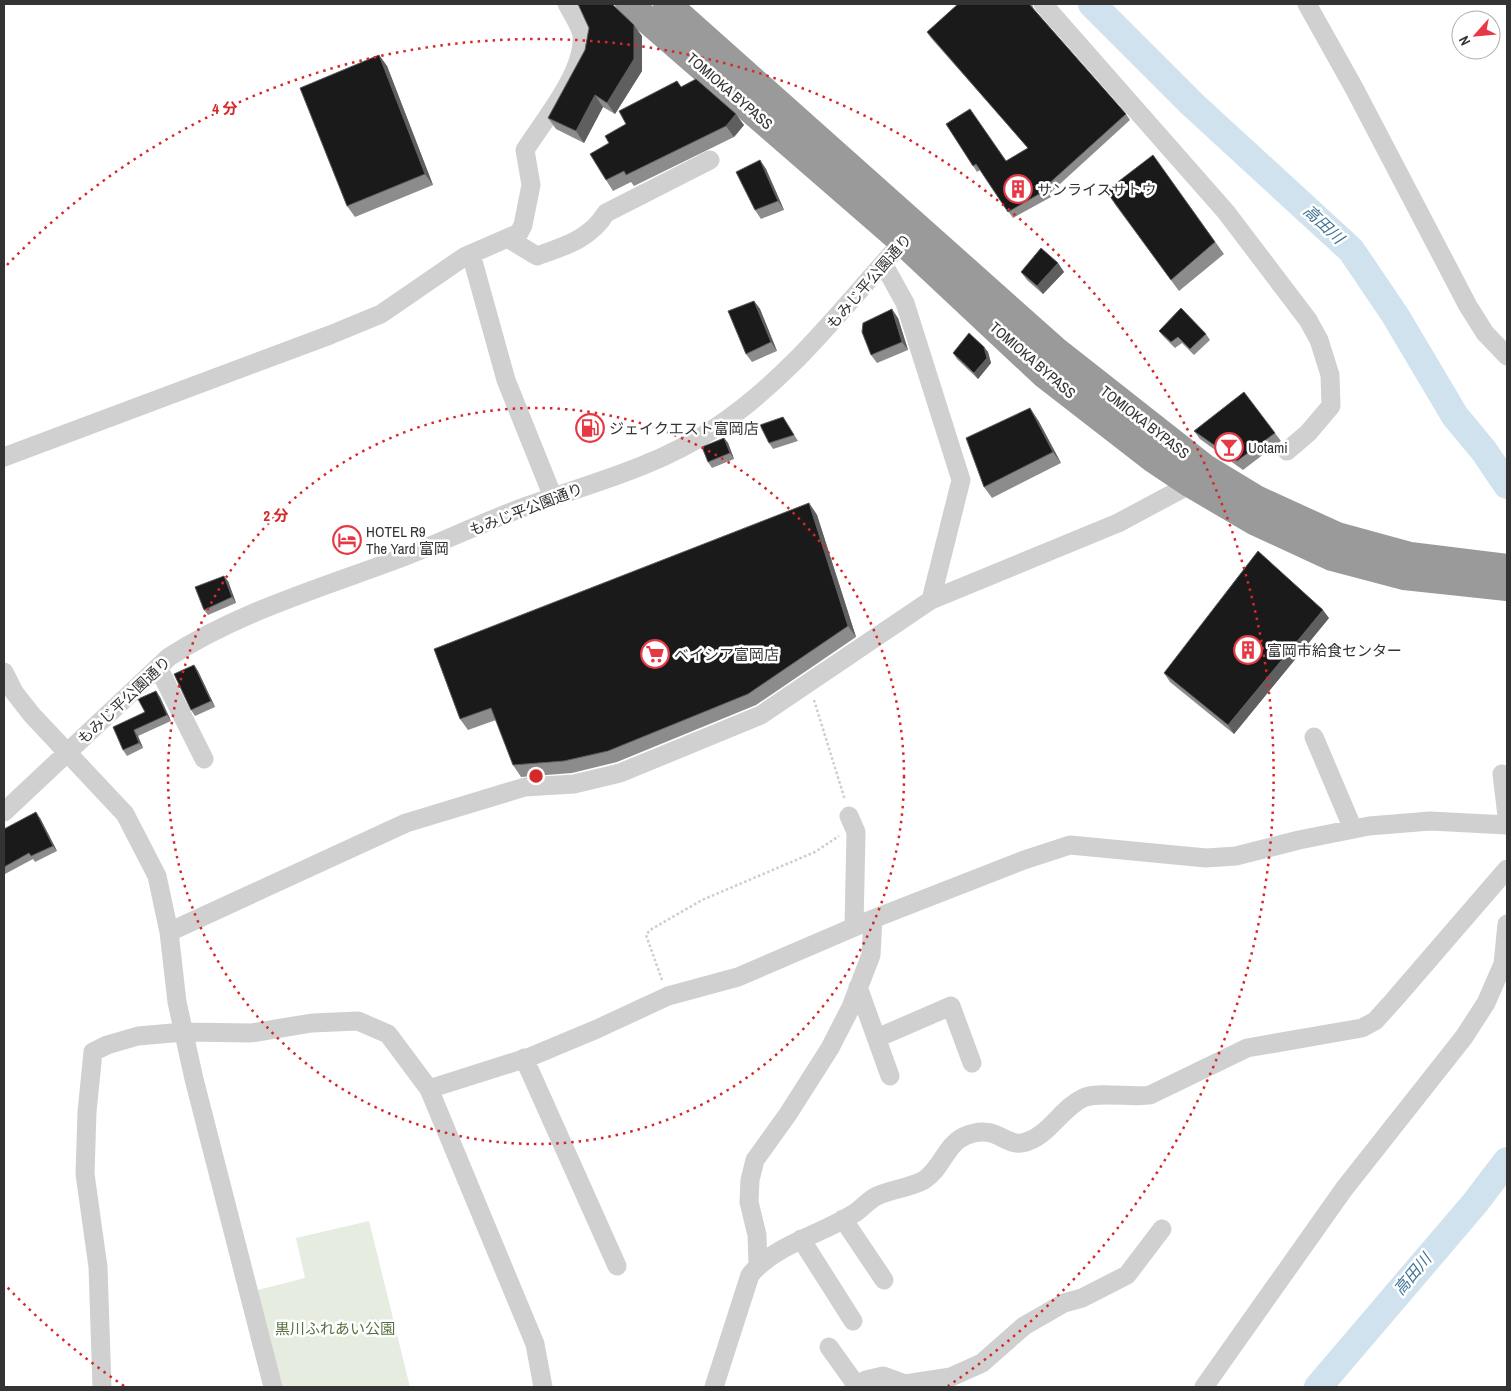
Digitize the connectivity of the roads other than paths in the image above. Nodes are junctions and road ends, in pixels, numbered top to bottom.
1 (567, 4) edge
2 (629, 4) edge
3 (667, 4) edge
4 (1043, 4) edge
5 (1307, 4) edge
6 (710, 160) dead end
7 (911, 234) junction
8 (509, 239) junction
9 (471, 254) junction
10 (884, 265) junction
11 (1507, 356) edge
12 (1287, 451) dead end
13 (4, 457) edge
14 (1191, 484) junction
15 (553, 497) junction
16 (1407, 566) junction
17 (1507, 568) edge
18 (1507, 587) edge
19 (931, 600) junction
20 (158, 667) junction
21 (4, 672) edge
22 (9, 694) edge
23 (1314, 737) dead end
24 (68, 754) junction
25 (204, 759) dead end
26 (1502, 774) dead end
27 (4, 812) edge
28 (849, 816) road end
29 (1507, 816) edge
30 (1507, 825) edge
31 (1352, 830) junction
32 (1507, 869) edge
33 (874, 918) junction
34 (1507, 924) edge
35 (854, 927) junction
36 (169, 932) junction
37 (858, 987) junction
38 (184, 1032) junction
39 (877, 1038) junction
40 (524, 1058) junction
41 (972, 1063) dead end
42 (890, 1076) dead end
43 (429, 1089) junction
44 (843, 1219) junction
45 (1162, 1229) dead end
46 (801, 1239) junction
47 (758, 1265) junction
48 (617, 1266) dead end
49 (884, 1280) dead end
50 (853, 1321) dead end
51 (829, 1347) dead end
52 (855, 1386) edge
53 (102, 1387) edge
54 (273, 1387) edge
55 (543, 1387) edge
56 (714, 1387) edge
57 (1204, 1387) edge

1 - 8 street
2 - 7 highway, TOMIOKA BYPASS
3 - 7 highway, TOMIOKA BYPASS
4 - 12 street
5 - 11 street
6 - 8 street
7 - 10 street, もみじ平公園通り
7 - 14 highway, TOMIOKA BYPASS
7 - 16 highway, TOMIOKA BYPASS
8 - 9 street
9 - 13 street
9 - 15 street
10 - 15 street, もみじ平公園通り
10 - 19 street
14 - 16 highway, TOMIOKA BYPASS
14 - 19 street
15 - 20 street, もみじ平公園通り
16 - 17 highway, TOMIOKA BYPASS
16 - 18 highway, TOMIOKA BYPASS
19 - 36 street
20 - 24 street, もみじ平公園通り
20 - 25 street
21 - 22 street
22 - 24 street
23 - 31 street
24 - 27 street, もみじ平公園通り
24 - 36 street
26 - 29 street
28 - 35 street
30 - 31 street
31 - 33 street
32 - 44 street
33 - 35 street
33 - 37 street
34 - 57 street
35 - 40 street
36 - 38 street
37 - 39 street
37 - 47 street
38 - 43 street
38 - 53 street
38 - 54 street
39 - 41 street
39 - 42 street
40 - 43 street
40 - 48 street
43 - 55 street
44 - 46 street
44 - 49 street
45 - 52 street
46 - 47 street
46 - 50 street
47 - 56 street
51 - 52 street

